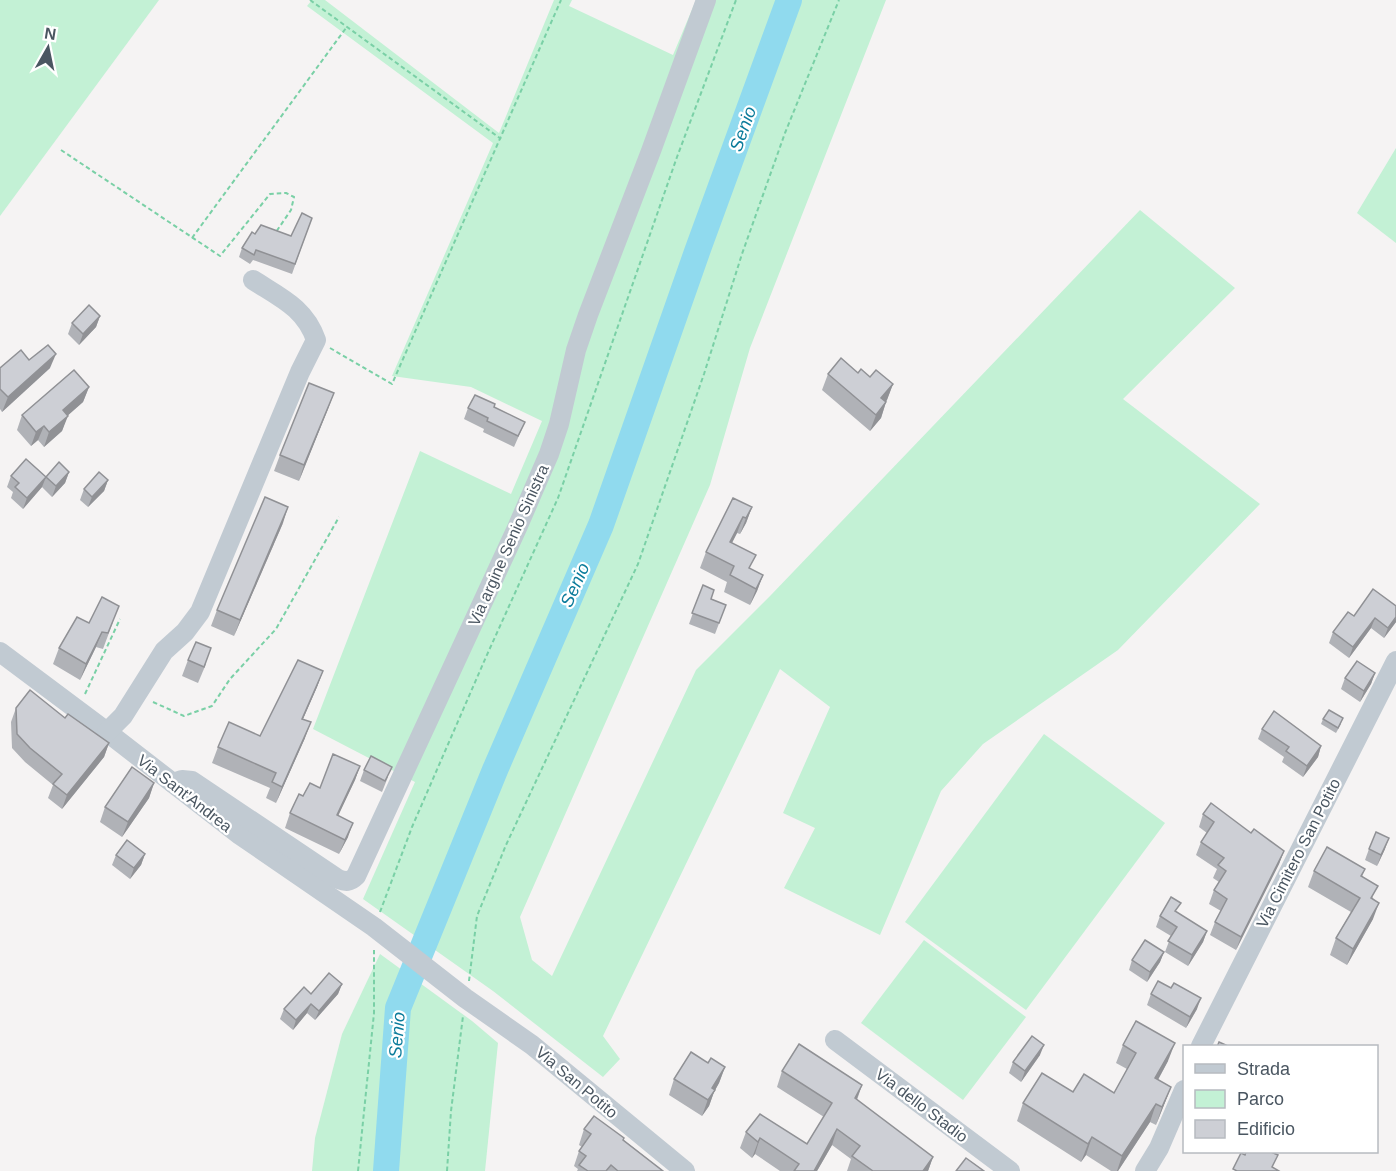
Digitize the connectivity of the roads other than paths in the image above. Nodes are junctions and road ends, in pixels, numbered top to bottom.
1 (706, 0) edge
2 (253, 280) dead end
3 (0, 652) edge
4 (1396, 661) edge
5 (107, 732) junction
6 (173, 783) junction
7 (465, 998) joint
8 (835, 1040) dead end
9 (1202, 1045) edge
10 (1183, 1094) edge
11 (685, 1171) edge
12 (1010, 1171) edge
13 (1145, 1171) edge

1 - 6 street, Via argine Senio Sinistra
2 - 5 street
3 - 5 street, Via Sant'Andrea
4 - 9 street, Via Cimitero San Potito
5 - 6 street, Via Sant'Andrea
6 - 7 street, Via Sant'Andrea
7 - 11 street, Via San Potito
8 - 12 street, Via dello Stadio
10 - 13 street

